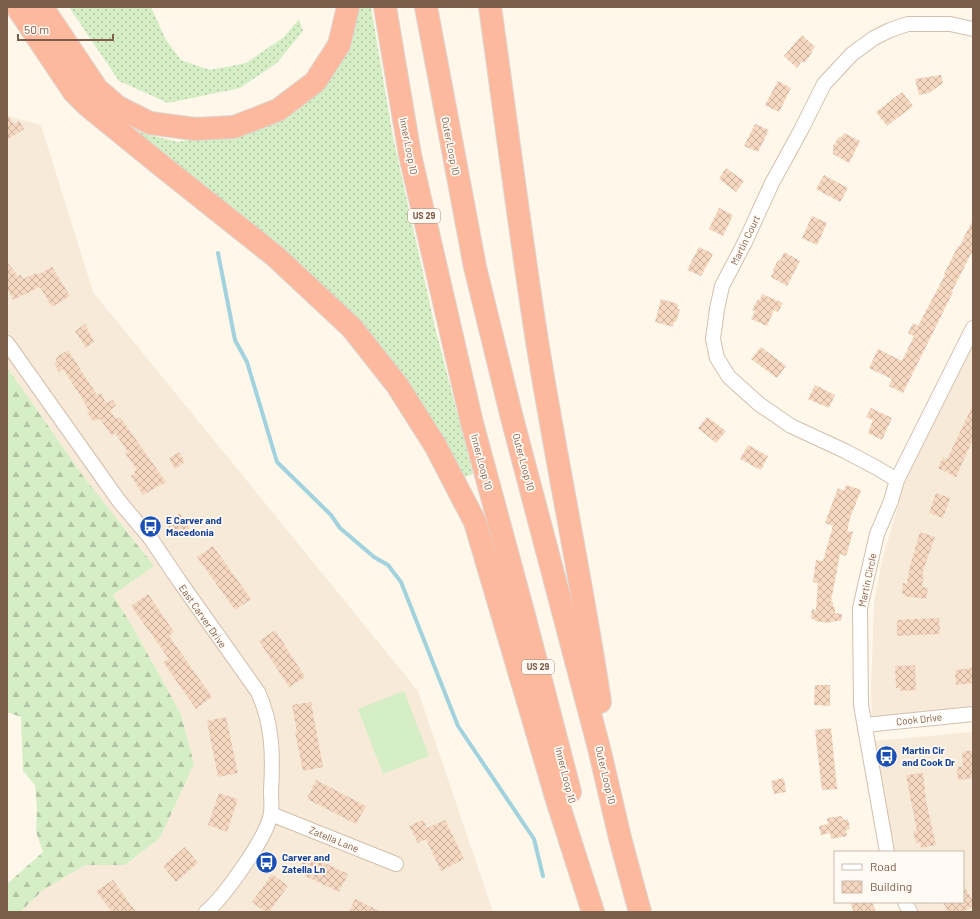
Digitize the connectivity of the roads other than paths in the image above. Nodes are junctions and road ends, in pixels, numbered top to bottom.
1 (17, 7) edge
2 (42, 7) edge
3 (348, 7) edge
4 (385, 7) edge
5 (426, 7) edge
6 (490, 7) edge
7 (973, 29) edge
8 (973, 328) edge
9 (7, 343) edge
10 (897, 480) junction
11 (973, 714) edge
12 (865, 725) junction
13 (271, 814) junction
14 (620, 838) junction
15 (887, 851) edge
16 (396, 864) dead end
17 (906, 903) edge
18 (206, 912) edge
19 (593, 912) edge
20 (598, 912) edge
21 (640, 912) edge
22 (910, 912) edge

1 - 19 highway
2 - 3 highway
4 - 20 highway, Inner Loop 10 / US 29
5 - 14 highway, Outer Loop 10
6 - 14 highway
7 - 10 street, Martin Court
8 - 10 street, Martin Circle
9 - 13 street, East Carver Drive
10 - 12 street, Martin Circle
11 - 12 street, Cook Drive
12 - 15 street, Martin Circle
13 - 16 street, Zatella Lane
13 - 18 street, East Carver Drive
14 - 21 highway, Outer Loop 10
17 - 22 street

